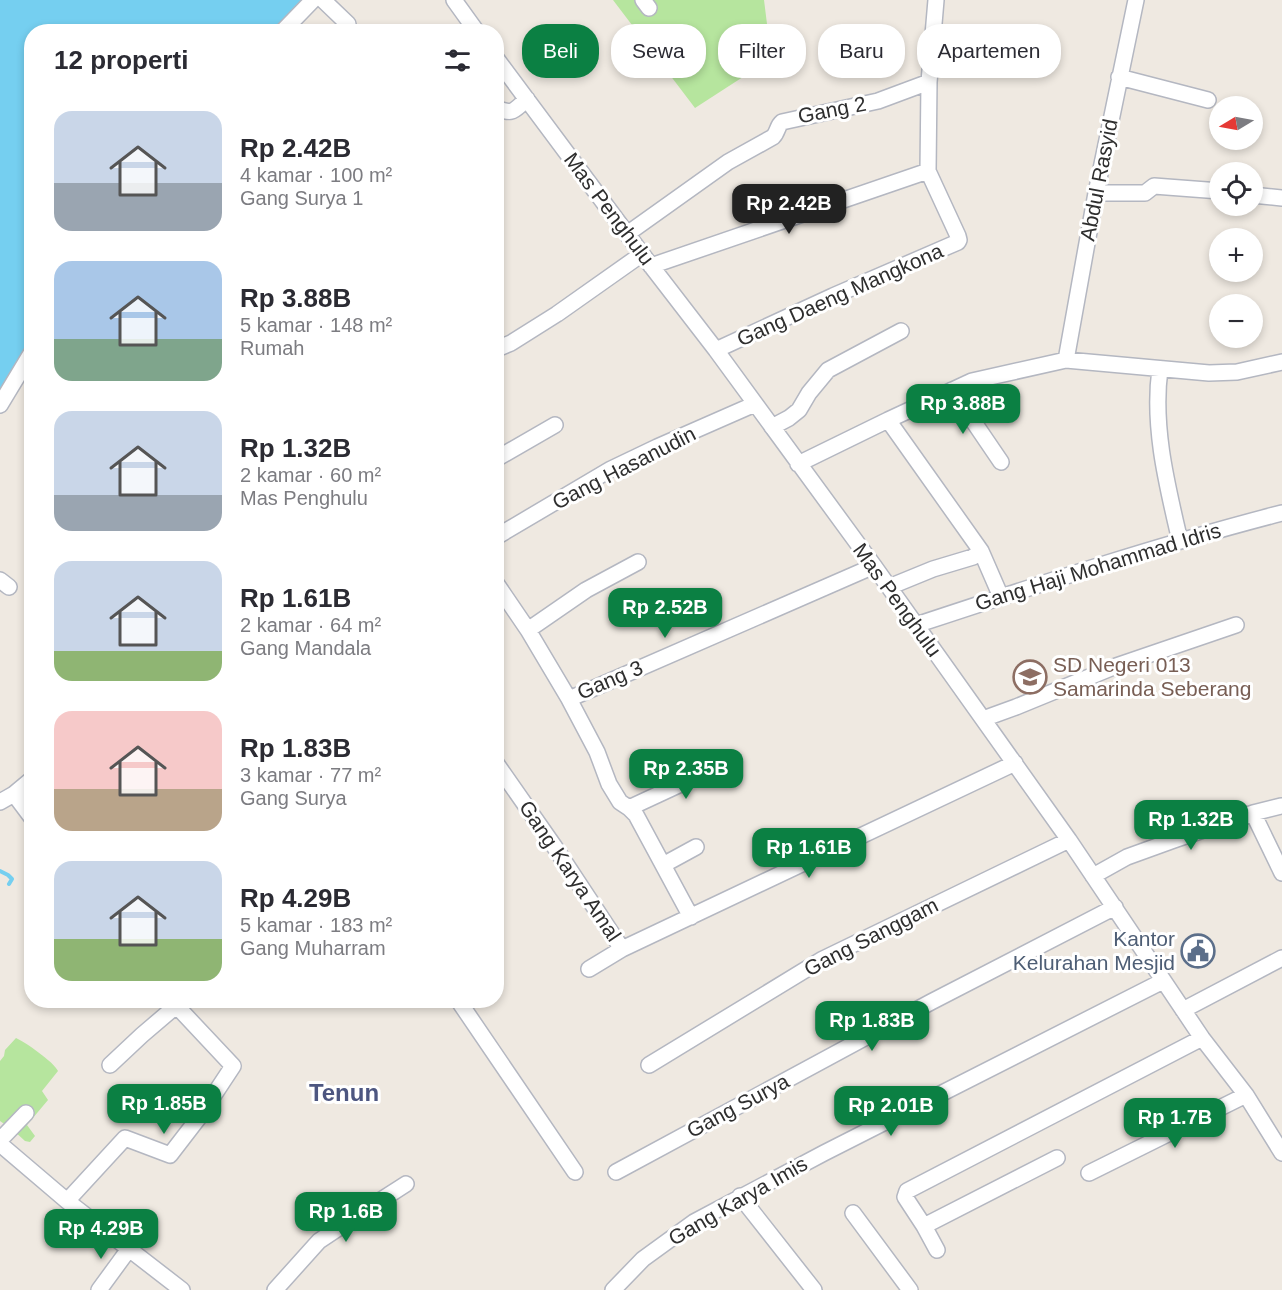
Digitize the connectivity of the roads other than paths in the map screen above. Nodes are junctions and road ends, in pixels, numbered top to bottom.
1 (313, 0) edge
2 (323, 0) edge
3 (454, 0) edge
4 (936, 0) edge
5 (1136, 0) edge
6 (290, 24) edge
7 (348, 24) dead end
8 (471, 24) edge
9 (504, 73) edge
10 (1119, 77) junction
11 (929, 82) junction
12 (1208, 100) dead end
13 (521, 104) junction
14 (504, 111) edge
15 (928, 171) junction
16 (1209, 190) edge
17 (1096, 193) junction
18 (1263, 196) edge
19 (1282, 198) edge
20 (627, 234) junction
21 (646, 260) junction
22 (900, 331) dead end
23 (504, 345) edge
24 (716, 350) junction
25 (1066, 360) junction
26 (1282, 362) edge
27 (24, 365) edge
28 (1160, 369) junction
29 (952, 390) junction
30 (755, 404) junction
31 (0, 405) edge
32 (888, 420) junction
33 (555, 425) dead end
34 (772, 428) junction
35 (504, 454) edge
36 (1000, 462) dead end
37 (798, 464) junction
38 (1282, 513) edge
39 (504, 532) edge
40 (1180, 541) junction
41 (981, 551) junction
42 (638, 562) dead end
43 (874, 566) junction
44 (889, 587) junction
45 (504, 595) edge
46 (1001, 597) junction
47 (916, 625) junction
48 (1236, 625) dead end
49 (528, 630) junction
50 (570, 699) junction
51 (983, 718) junction
52 (728, 762) dead end
53 (1015, 763) junction
54 (504, 774) edge
55 (24, 786) edge
56 (14, 794) junction
57 (0, 802) edge
58 (1281, 806) edge
59 (24, 807) edge
60 (629, 808) junction
61 (1253, 813) junction
62 (1069, 840) junction
63 (696, 847) dead end
64 (663, 865) junction
65 (1282, 873) edge
66 (1093, 876) junction
67 (1115, 907) junction
68 (692, 917) junction
69 (622, 949) junction
70 (1282, 958) edge
71 (589, 969) dead end
72 (1163, 981) junction
73 (169, 1008) edge
74 (179, 1008) edge
75 (463, 1008) edge
76 (1183, 1010) junction
77 (1202, 1038) junction
78 (110, 1065) dead end
79 (649, 1065) dead end
80 (1246, 1095) junction
81 (26, 1113) dead end
82 (0, 1140) edge
83 (0, 1144) edge
84 (1282, 1153) edge
85 (1057, 1158) dead end
86 (575, 1172) dead end
87 (616, 1172) dead end
88 (1089, 1173) dead end
89 (406, 1185) dead end
90 (740, 1196) junction
91 (67, 1201) junction
92 (853, 1213) dead end
93 (924, 1226) junction
94 (129, 1249) junction
95 (937, 1250) dead end
96 (99, 1290) edge
97 (182, 1290) edge
98 (275, 1290) edge
99 (613, 1290) edge
100 (814, 1290) edge
101 (910, 1290) edge

1 - 6 street
2 - 7 street
3 - 8 street
4 - 11 street
5 - 10 street, Abdul Rasyid
9 - 13 street, Mas Penghulu
10 - 12 street
10 - 17 street, Abdul Rasyid
11 - 15 street
11 - 20 street, Gang 2
13 - 14 street
13 - 20 street, Mas Penghulu
15 - 21 street
15 - 24 street, Gang Daeng Mangkona
16 - 17 street
17 - 25 street, Abdul Rasyid
18 - 19 street
20 - 21 street, Mas Penghulu
21 - 23 street
21 - 24 street, Mas Penghulu
22 - 34 street
24 - 30 street, Mas Penghulu
25 - 28 street
25 - 29 street
26 - 28 street
27 - 31 street
28 - 40 street
29 - 32 street
29 - 36 street
30 - 34 street, Mas Penghulu
30 - 39 street, Gang Hasanudin
32 - 37 street
32 - 41 street
33 - 35 street
34 - 37 street, Mas Penghulu
37 - 43 street, Mas Penghulu
38 - 40 street, Gang Haji Mohammad Idris
40 - 46 street, Gang Haji Mohammad Idris
41 - 44 street
41 - 46 street
42 - 49 street
43 - 44 street, Mas Penghulu
43 - 50 street, Gang 3
44 - 47 street, Mas Penghulu
45 - 49 street, Gang 3
46 - 47 street, Gang Haji Mohammad Idris
47 - 51 street, Mas Penghulu
48 - 51 street
49 - 50 street, Gang 3
50 - 60 street
51 - 53 street, Mas Penghulu
52 - 60 street
53 - 62 street, Mas Penghulu
53 - 68 street
54 - 69 street, Gang Karya Amal
55 - 56 street
56 - 57 street
56 - 59 street
58 - 61 street
60 - 64 street
61 - 65 street
61 - 66 street
62 - 66 street, Mas Penghulu
62 - 79 street, Gang Sanggam
63 - 64 street
64 - 68 street
66 - 67 street, Mas Penghulu
67 - 72 street, Mas Penghulu
67 - 87 street, Gang Surya
68 - 69 street
69 - 71 street
70 - 76 street
72 - 76 street, Mas Penghulu
72 - 90 street, Gang Karya Imis
73 - 78 street
74 - 91 street
75 - 86 street
76 - 77 street, Mas Penghulu
77 - 80 street, Mas Penghulu
77 - 93 street
80 - 84 street, Mas Penghulu
80 - 88 street
81 - 82 street
83 - 91 street
85 - 93 street
89 - 98 street
90 - 99 street, Gang Karya Imis
90 - 100 street
91 - 94 street
92 - 101 street
93 - 95 street
94 - 96 street
94 - 97 street

